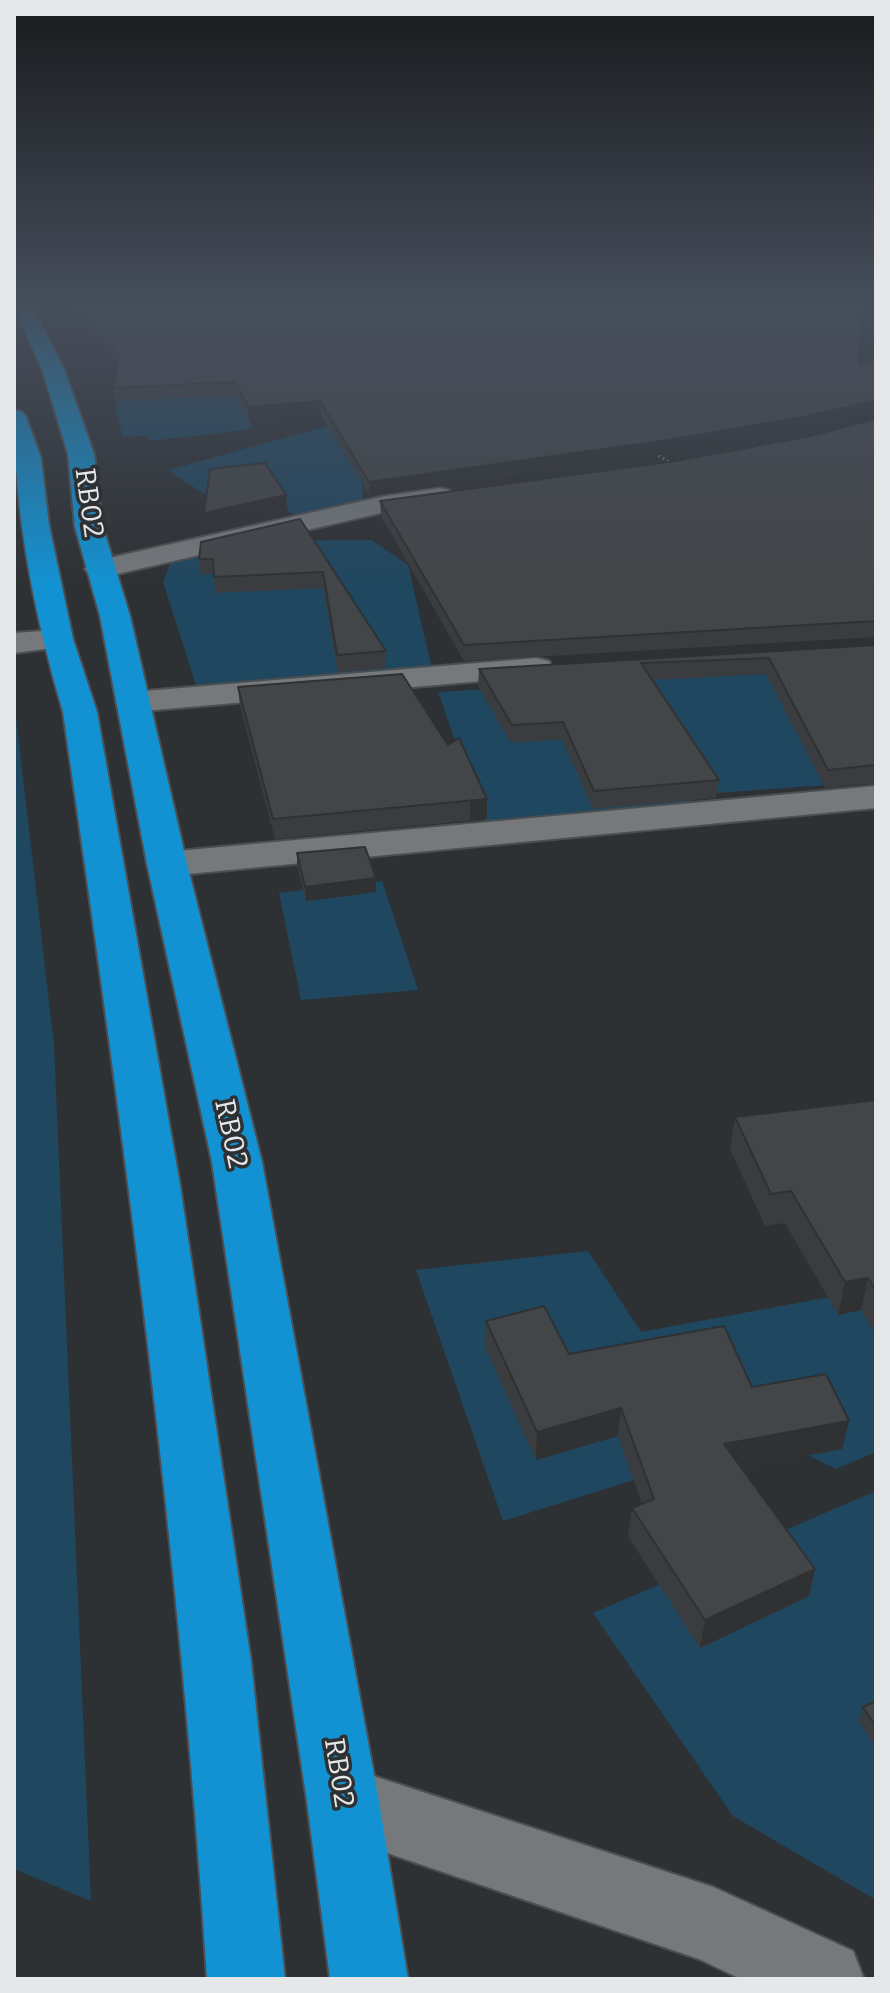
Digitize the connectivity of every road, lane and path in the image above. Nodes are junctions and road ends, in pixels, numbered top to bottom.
1 (63, 400) edge
2 (14, 417) edge
3 (651, 452) edge
4 (674, 464) edge
5 (472, 492) edge
6 (100, 569) junction
7 (36, 641) edge
8 (563, 666) edge
9 (133, 702) junction
10 (876, 797) edge
11 (167, 864) junction
12 (343, 1802) junction
13 (246, 1979) edge
14 (369, 1979) edge
15 (825, 1979) edge

1 - 6 highway, RB02
2 - 7 highway, RB02
3 - 4 path
5 - 6 street
6 - 9 highway, RB02
7 - 13 highway, RB02
8 - 9 street
9 - 11 highway, RB02
10 - 11 street
11 - 12 highway, RB02
12 - 14 highway, RB02
12 - 15 street

